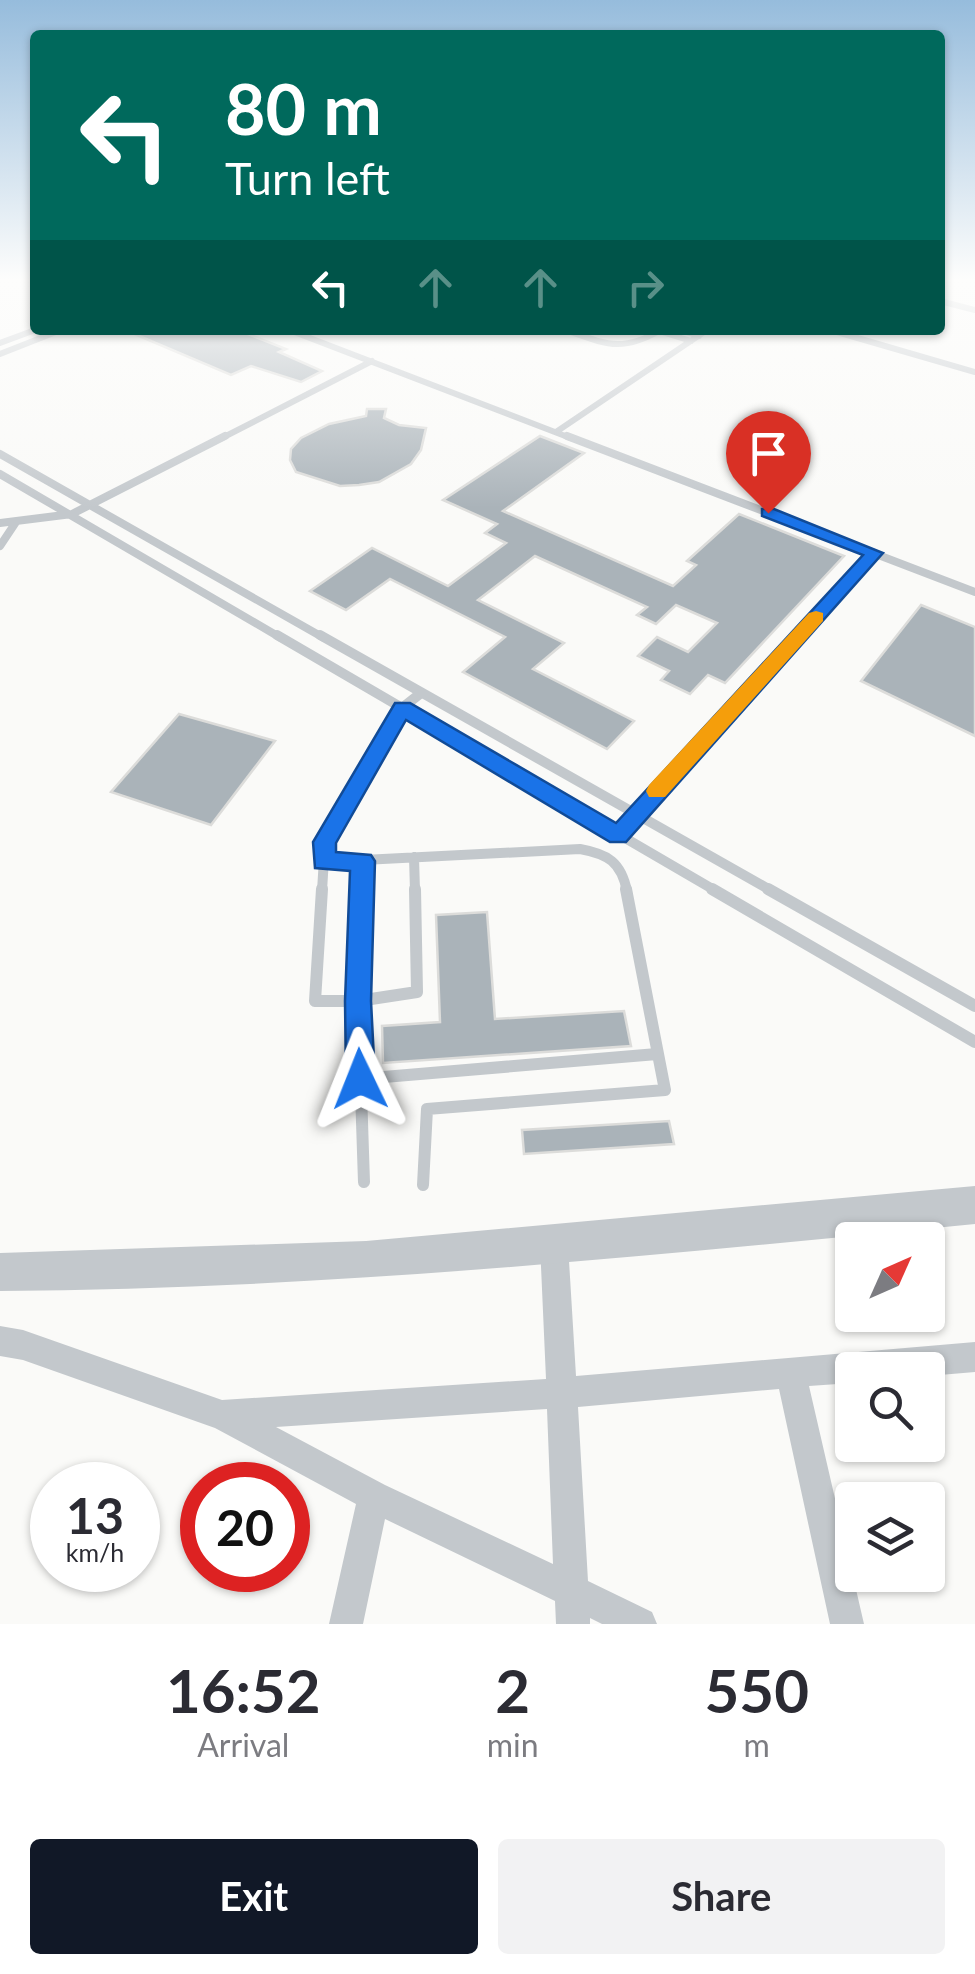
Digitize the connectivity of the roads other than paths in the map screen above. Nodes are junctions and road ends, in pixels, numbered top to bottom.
1 (358, 357) edge
2 (667, 357) edge
3 (922, 357) edge
4 (372, 362) junction
5 (975, 372) edge
6 (556, 432) junction
7 (0, 454) edge
8 (0, 474) edge
9 (91, 504) junction
10 (72, 514) junction
11 (0, 522) edge
12 (16, 522) junction
13 (0, 546) edge
14 (874, 553) junction
15 (975, 592) edge
16 (422, 692) junction
17 (402, 708) junction
18 (636, 814) junction
19 (618, 836) junction
20 (414, 857) junction
21 (363, 861) junction
22 (324, 862) junction
23 (358, 1001) junction
24 (975, 1006) edge
25 (975, 1042) edge
26 (657, 1054) junction
27 (360, 1079) junction
28 (364, 1182) dead end
29 (423, 1185) dead end
30 (972, 1212) edge
31 (554, 1244) junction
32 (0, 1272) edge
33 (0, 1341) edge
34 (975, 1357) edge
35 (791, 1373) junction
36 (561, 1393) junction
37 (222, 1416) junction
38 (374, 1496) junction
39 (573, 1608) edge
40 (346, 1624) edge
41 (640, 1624) edge
42 (847, 1624) edge

1 - 4 lane
2 - 6 lane
3 - 5 lane
4 - 6 lane
4 - 9 lane
6 - 14 lane
7 - 9 lane
8 - 10 lane
9 - 10 lane
9 - 16 lane
10 - 12 lane
10 - 17 lane
11 - 12 lane
12 - 13 lane
14 - 15 lane
14 - 18 lane
16 - 17 lane
16 - 18 lane
17 - 19 lane
17 - 22 lane
18 - 19 lane
18 - 24 lane
19 - 25 lane
20 - 21 lane
20 - 23 lane
20 - 26 lane
21 - 22 lane
21 - 23 lane
22 - 23 lane
23 - 27 lane
26 - 27 lane
26 - 29 lane
27 - 28 lane
30 - 31 street
31 - 32 street
31 - 36 street
33 - 37 street
34 - 35 street
35 - 36 street
35 - 42 street
36 - 37 street
36 - 39 street
37 - 38 street
38 - 39 street
38 - 40 street
39 - 41 street

